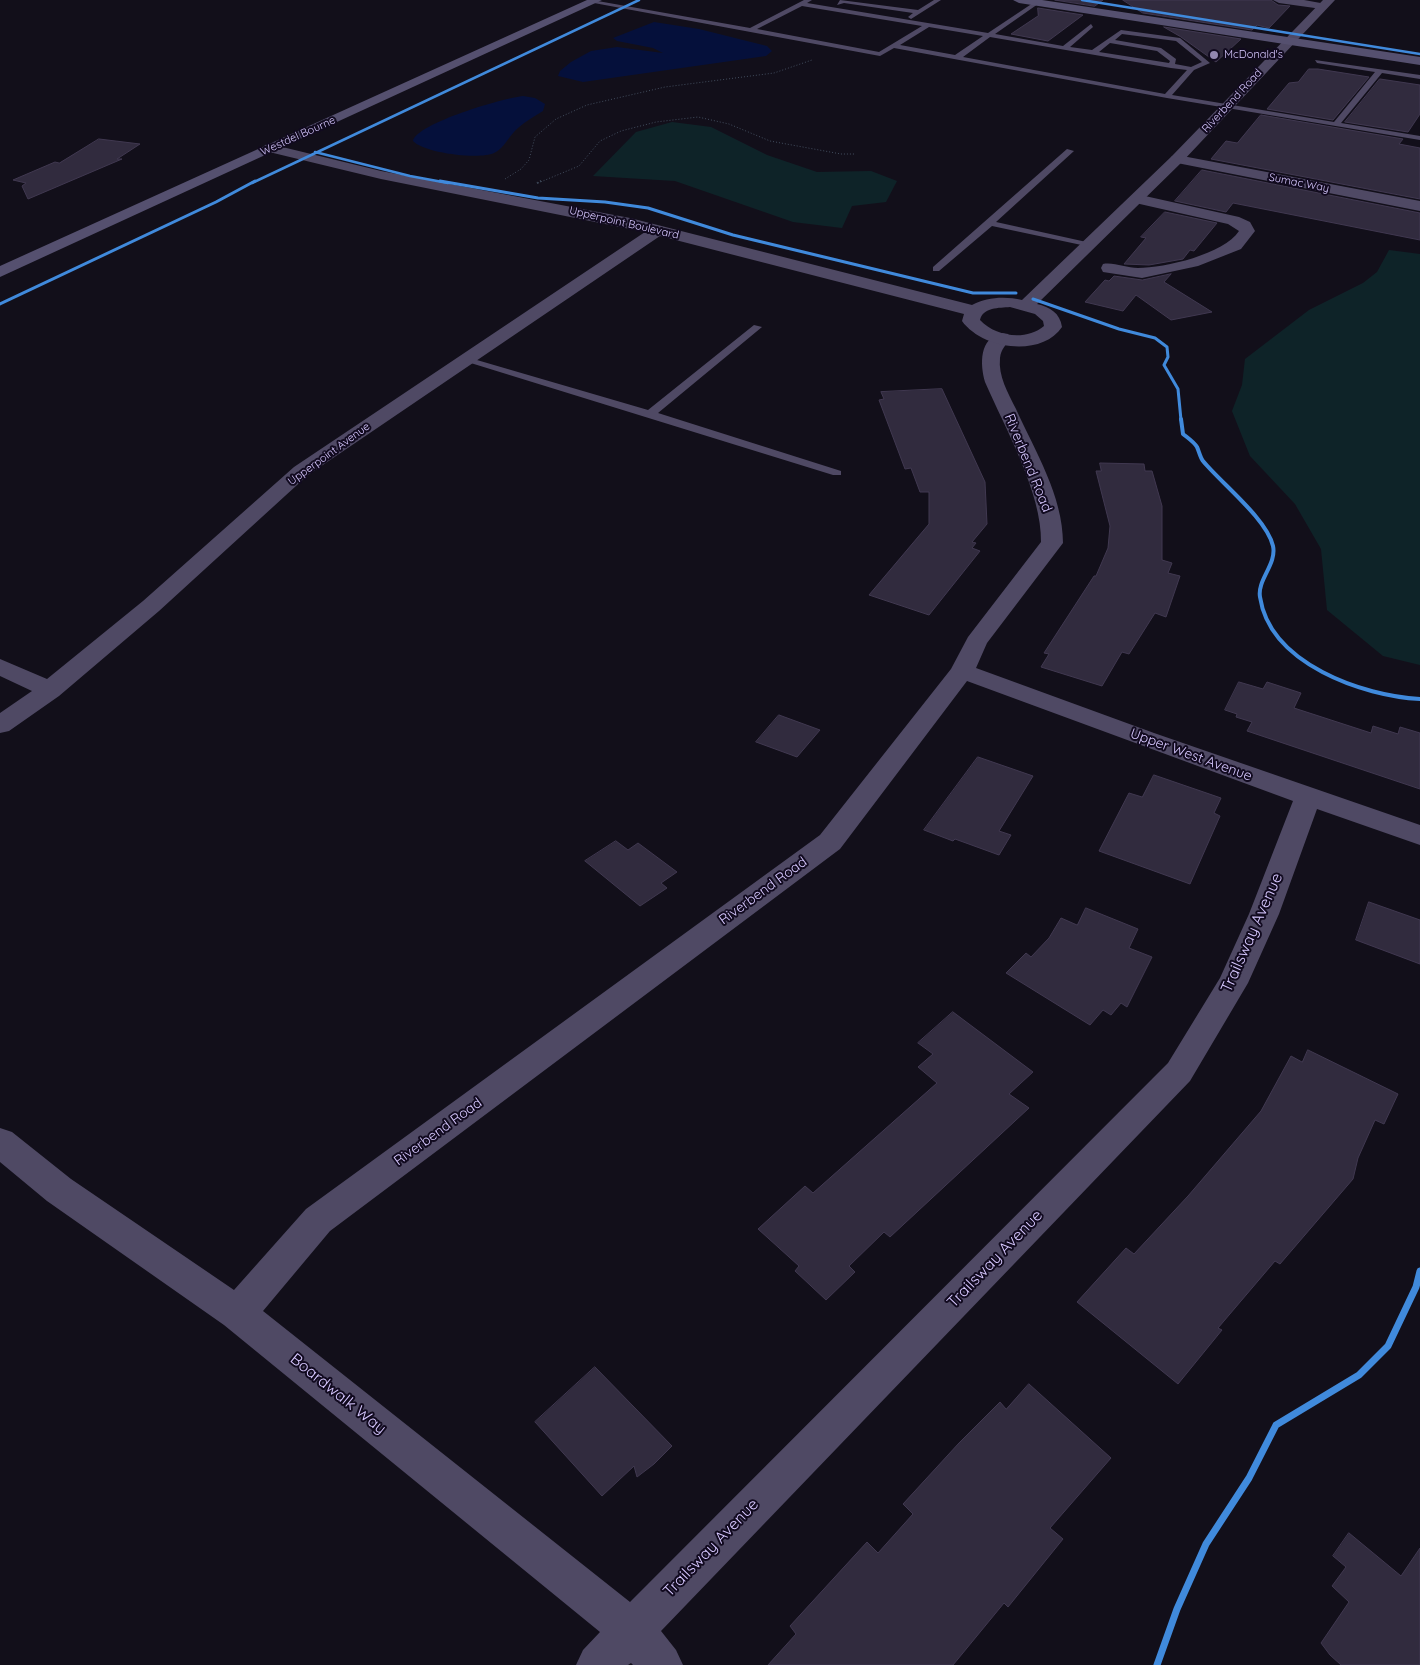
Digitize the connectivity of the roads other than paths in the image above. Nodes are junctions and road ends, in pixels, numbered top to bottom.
1 (809, 0) edge
2 (890, 0) edge
3 (938, 0) edge
4 (1019, 0) edge
5 (1054, 0) edge
6 (1279, 0) edge
7 (595, 1) edge
8 (842, 1) edge
9 (1036, 3) junction
10 (1325, 3) edge
11 (801, 4) junction
12 (887, 7) junction
13 (828, 9) junction
14 (788, 11) junction
15 (918, 12) junction
16 (798, 13) dead end
17 (1142, 17) junction
18 (904, 22) junction
19 (927, 26) junction
20 (1091, 26) dead end
21 (751, 30) junction
22 (904, 32) dead end
23 (914, 34) junction
24 (990, 36) junction
25 (1108, 41) junction
26 (1290, 41) junction
27 (893, 46) junction
28 (1064, 48) junction
29 (1093, 53) junction
30 (956, 58) junction
31 (1317, 61) dead end
32 (1420, 61) edge
33 (1171, 66) junction
34 (1192, 69) junction
35 (1380, 71) junction
36 (1420, 78) edge
37 (1167, 96) junction
38 (1229, 106) junction
39 (1338, 123) junction
40 (1420, 138) edge
41 (270, 148) junction
42 (1070, 151) dead end
43 (1177, 159) junction
44 (1136, 199) junction
45 (1420, 206) edge
46 (990, 223) junction
47 (658, 230) junction
48 (1088, 245) junction
49 (936, 268) dead end
50 (1108, 268) dead end
51 (0, 272) edge
52 (1026, 305) junction
53 (974, 311) junction
54 (758, 327) dead end
55 (1002, 338) junction
56 (466, 360) junction
57 (650, 414) junction
58 (837, 473) dead end
59 (0, 667) edge
60 (962, 672) junction
61 (50, 690) junction
62 (0, 725) edge
63 (1308, 797) junction
64 (1420, 835) edge
65 (0, 1142) edge
66 (237, 1313) junction
67 (631, 1630) junction
68 (598, 1665) edge
69 (661, 1665) edge

1 - 11 lane
2 - 12 lane
3 - 15 lane
4 - 9 main road
5 - 17 main road
6 - 10 street
7 - 21 lane
7 - 41 main road, Westdel Bourne
8 - 12 lane
8 - 13 lane
9 - 17 main road
9 - 24 lane
10 - 26 street, Riverbend Road
11 - 13 lane
11 - 14 lane
12 - 15 lane
13 - 18 lane
14 - 16 lane
14 - 21 lane
15 - 18 lane
17 - 26 main road
18 - 19 lane
19 - 23 lane
19 - 24 lane
20 - 28 lane
21 - 27 lane
22 - 23 lane
23 - 27 lane
24 - 28 lane
24 - 30 lane
25 - 29 lane
25 - 33 lane
25 - 34 lane
26 - 32 main road
26 - 38 street, Riverbend Road
27 - 30 lane
28 - 29 lane
29 - 33 lane
30 - 37 lane
31 - 35 lane
33 - 34 lane
34 - 37 lane
35 - 36 lane
35 - 39 lane
37 - 38 lane
38 - 39 lane
38 - 43 street, Riverbend Road
39 - 40 lane
41 - 47 street, Upperpoint Boulevard
41 - 51 main road, Westdel Bourne
42 - 46 lane
43 - 44 street, Riverbend Road
43 - 45 street, Sumac Way
44 - 48 street, Riverbend Road
44 - 50 street
46 - 48 lane
46 - 49 lane
47 - 53 street, Upperpoint Boulevard
47 - 56 street, Upperpoint Avenue
48 - 52 street, Riverbend Road
52 - 53 street
52 - 55 street
53 - 55 street
54 - 57 lane
55 - 60 street, Riverbend Road
56 - 57 lane
56 - 61 street, Upperpoint Avenue
57 - 58 lane
59 - 61 street
60 - 63 street, Upper West Avenue
60 - 66 street, Riverbend Road
61 - 62 street, Upperpoint Avenue
63 - 64 street, Upper West Avenue
63 - 67 street, Trailsway Avenue
65 - 66 street, Boardwalk Way
66 - 67 street, Boardwalk Way
67 - 68 street, Trailsway Avenue
67 - 69 street, Boardwalk Way

